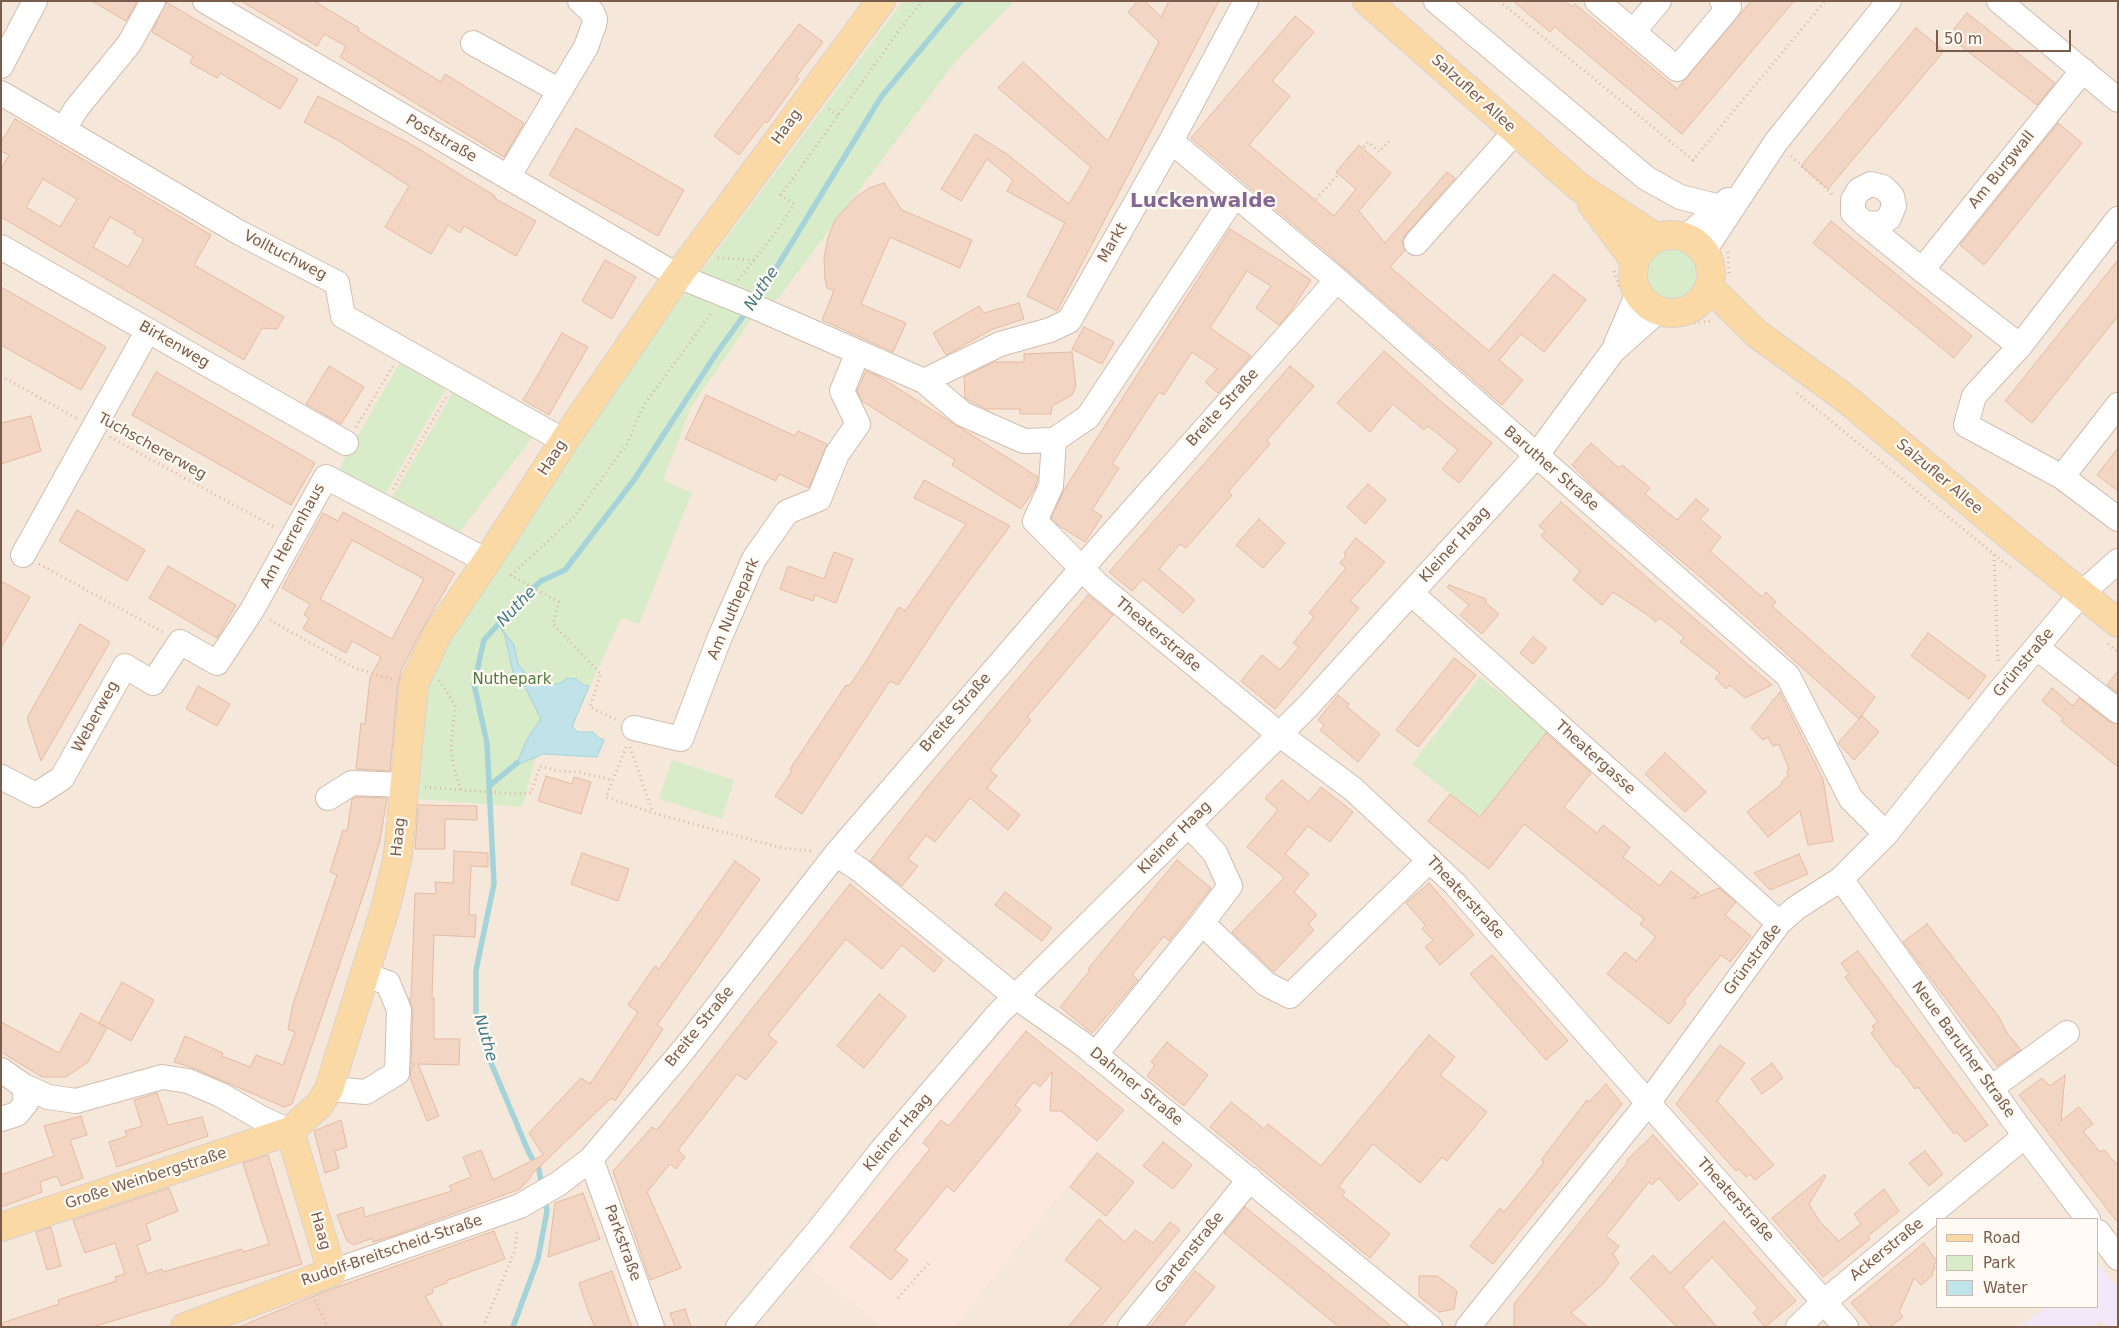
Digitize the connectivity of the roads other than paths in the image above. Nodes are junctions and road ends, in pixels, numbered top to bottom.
1 (36, 1) edge
2 (153, 1) edge
3 (205, 1) edge
4 (580, 1) edge
5 (881, 1) edge
6 (1246, 1) edge
7 (1367, 1) edge
8 (1436, 1) edge
9 (1597, 1) edge
10 (1659, 1) edge
11 (1722, 1) edge
12 (1889, 1) edge
13 (1999, 1) edge
14 (1633, 32) junction
15 (473, 43) dead end
16 (1, 66) edge
17 (2083, 70) junction
18 (560, 91) junction
19 (1, 93) edge
20 (2118, 100) edge
21 (64, 129) junction
22 (1515, 132) junction
23 (1171, 141) junction
24 (508, 178) junction
25 (1579, 187) junction
26 (1235, 196) junction
27 (1720, 217) junction
28 (1858, 218) road end
29 (2118, 219) edge
30 (1657, 238) junction
31 (1416, 243) dead end
32 (1695, 244) junction
33 (1, 247) edge
34 (1635, 261) junction
35 (1922, 270) junction
36 (678, 276) junction
37 (1337, 280) junction
38 (1711, 290) junction
39 (1638, 293) junction
40 (1662, 318) junction
41 (148, 330) junction
42 (2020, 346) junction
43 (1613, 351) junction
44 (858, 352) junction
45 (924, 381) junction
46 (2118, 405) edge
47 (1054, 440) junction
48 (564, 441) junction
49 (346, 443) road end
50 (1536, 456) junction
51 (2062, 477) junction
52 (2118, 519) edge
53 (23, 555) road end
54 (487, 561) junction
55 (2118, 562) edge
56 (1080, 569) junction
57 (1411, 593) junction
58 (2081, 594) junction
59 (2118, 623) edge
60 (180, 642) joint
61 (2037, 648) junction
62 (2118, 710) edge
63 (1279, 734) junction
64 (631, 735) road end
65 (1, 777) edge
66 (404, 785) junction
67 (328, 798) dead end
68 (1189, 825) junction
69 (1886, 834) junction
70 (836, 854) junction
71 (1430, 860) junction
72 (1841, 879) junction
73 (1202, 923) junction
74 (1779, 923) junction
75 (363, 974) junction
76 (1016, 997) junction
77 (2067, 1034) dead end
78 (1095, 1055) junction
79 (1, 1070) edge
80 (24, 1086) junction
81 (1991, 1088) junction
82 (329, 1089) junction
83 (1648, 1103) junction
84 (1, 1119) edge
85 (290, 1131) junction
86 (2025, 1136) junction
87 (591, 1159) junction
88 (1250, 1179) junction
89 (2087, 1218) edge
90 (1, 1227) edge
91 (2099, 1233) edge
92 (2118, 1258) edge
93 (319, 1276) junction
94 (1824, 1301) junction
95 (185, 1327) edge
96 (652, 1327) edge
97 (738, 1327) edge
98 (1130, 1327) edge
99 (1430, 1327) edge
100 (1468, 1327) edge
101 (1798, 1327) edge
102 (1846, 1327) edge

1 - 16 street
2 - 21 street
3 - 24 street, Poststraße
4 - 18 street
5 - 36 main road, Haag
6 - 23 street, Markt
7 - 22 main road, Salzufler Allee
8 - 27 street
9 - 14 street
10 - 14 street
11 - 14 street
12 - 27 street
13 - 17 street
15 - 18 street
17 - 20 street
17 - 35 street, Am Burgwall
18 - 24 street
19 - 21 street, Volltuchweg
21 - 48 street, Volltuchweg
22 - 25 main road, Salzufler Allee
22 - 31 street
23 - 26 street, Baruther Straße
23 - 45 street, Markt
24 - 36 street, Poststraße
25 - 30 main road, Salzufler Allee
25 - 34 main road, Salzufler Allee
26 - 37 street, Baruther Straße
26 - 47 street
27 - 32 street
28 - 35 street
29 - 42 street
30 - 32 main road
30 - 34 main road
32 - 38 main road
33 - 41 street, Birkenweg
34 - 39 main road
35 - 42 street
36 - 44 street
36 - 48 main road, Haag
37 - 50 street, Baruther Straße
37 - 56 street, Breite Straße
38 - 40 main road
38 - 58 main road, Salzufler Allee
39 - 40 main road
39 - 43 street, Kleiner Haag
40 - 43 street, Kleiner Haag
41 - 49 street, Birkenweg
41 - 53 street
42 - 51 street
43 - 50 street, Kleiner Haag
44 - 45 street
44 - 64 street, Am Nuthepark
45 - 47 street
46 - 51 street
47 - 56 street, Theaterstraße
48 - 54 main road, Haag
50 - 57 street, Kleiner Haag
50 - 69 street, Baruther Straße
51 - 52 street
54 - 60 street, Am Herrenhaus
54 - 66 main road, Haag
55 - 58 street, Grünstraße
56 - 63 street, Theaterstraße
56 - 70 street, Breite Straße
57 - 63 street, Kleiner Haag
57 - 74 street, Theatergasse
58 - 59 main road, Salzufler Allee
58 - 61 street, Grünstraße
60 - 65 street, Weberweg
61 - 62 street
61 - 69 street, Grünstraße
63 - 68 street, Kleiner Haag
63 - 71 street, Theaterstraße
66 - 67 street
66 - 75 main road, Haag
68 - 73 street
68 - 76 street, Kleiner Haag
69 - 72 street, Grünstraße
70 - 76 street, Dahmer Straße
70 - 87 street, Breite Straße
71 - 73 street
71 - 83 street, Theaterstraße
72 - 74 street, Grünstraße
72 - 81 street, Neue Baruther Straße
73 - 78 street
74 - 83 street, Grünstraße
75 - 82 main road, Haag
75 - 82 street
76 - 78 street, Dahmer Straße
76 - 97 street, Kleiner Haag
77 - 81 street
78 - 88 street, Dahmer Straße
79 - 80 street
80 - 84 street
80 - 85 street
81 - 86 street, Neue Baruther Straße
82 - 85 main road, Haag
83 - 94 street, Theaterstraße
83 - 100 street, Grünstraße
85 - 90 main road, Große Weinbergstraße
85 - 93 main road, Haag
86 - 89 street, Neue Baruther Straße
86 - 94 street, Ackerstraße
87 - 93 street, Rudolf-Breitscheid-Straße
87 - 96 street, Parkstraße
88 - 98 street, Gartenstraße
88 - 99 street, Dahmer Straße
91 - 92 street
93 - 95 main road, Rudolf-Breitscheid-Straße
94 - 101 street, Ackerstraße
94 - 102 street, Theaterstraße

